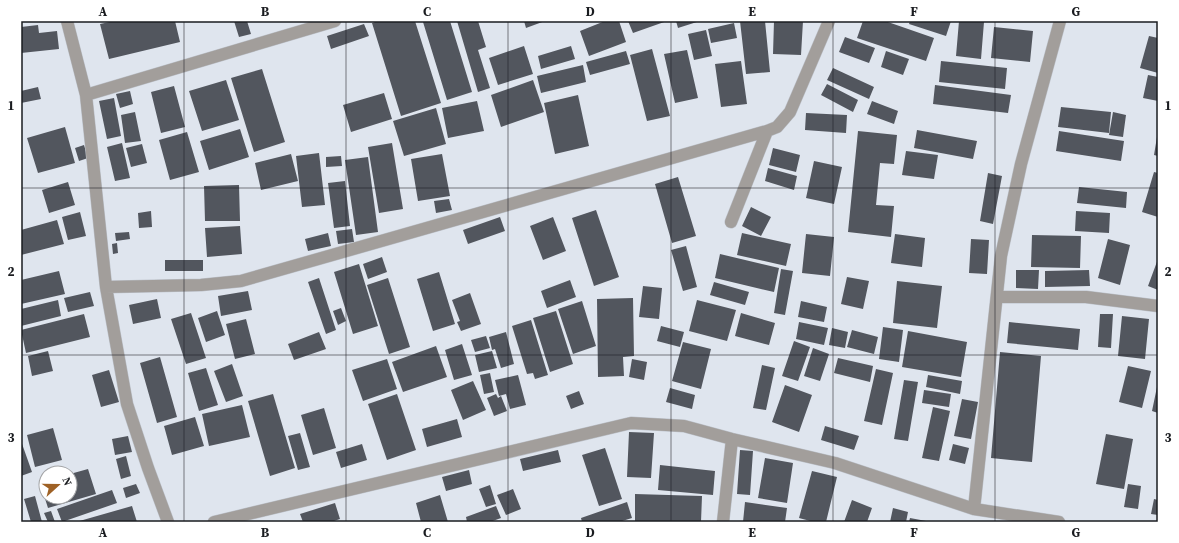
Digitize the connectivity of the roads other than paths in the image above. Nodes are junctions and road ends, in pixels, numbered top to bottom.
1 (67, 21) edge
2 (335, 21) edge
3 (830, 21) edge
4 (1060, 21) edge
5 (86, 95) junction
6 (767, 131) junction
7 (731, 222) dead end
8 (106, 287) junction
9 (996, 297) junction
10 (1158, 306) edge
11 (732, 440) junction
12 (974, 509) junction
13 (988, 517) edge
14 (168, 522) edge
15 (214, 522) edge
16 (723, 522) edge
17 (1059, 522) edge

1 - 5 street
2 - 5 street
3 - 6 street
4 - 9 street
5 - 8 street
6 - 7 street
6 - 8 street
8 - 14 street
9 - 10 street
9 - 12 street
11 - 12 street
11 - 15 street
11 - 16 street
12 - 13 street
13 - 17 street

